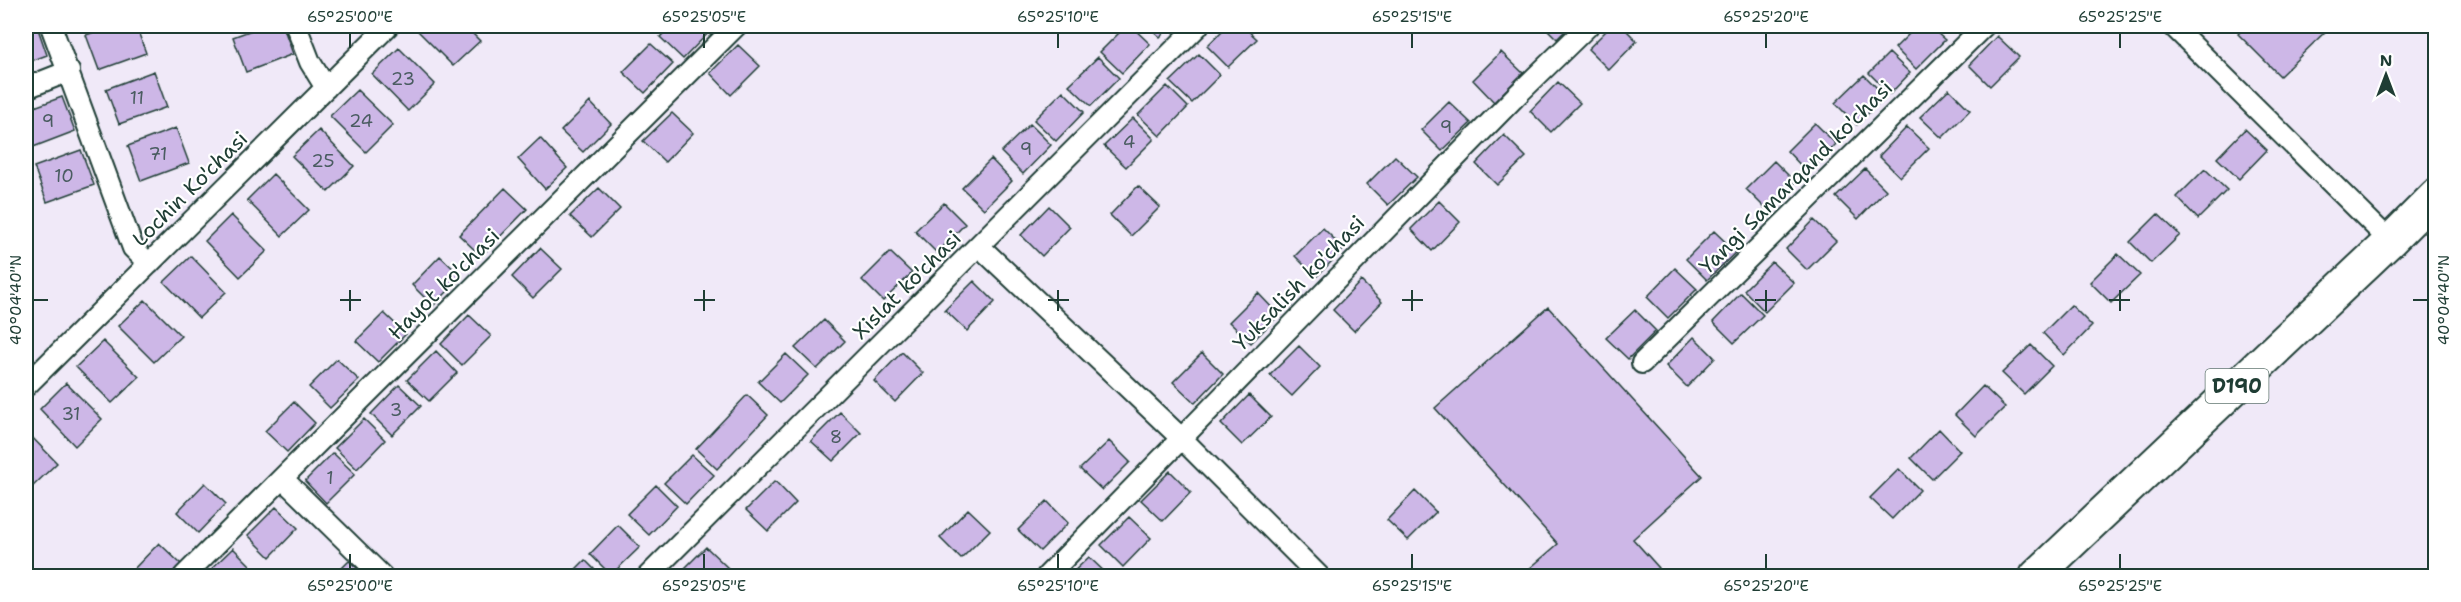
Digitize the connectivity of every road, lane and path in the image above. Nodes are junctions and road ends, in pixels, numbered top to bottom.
1 (51, 26) edge
2 (296, 26) edge
3 (388, 26) edge
4 (736, 26) edge
5 (1198, 26) edge
6 (1588, 26) edge
7 (1984, 26) edge
8 (2173, 26) edge
9 (69, 71) junction
10 (26, 88) edge
11 (326, 88) junction
12 (2436, 195) edge
13 (2390, 241) junction
14 (979, 246) junction
15 (149, 264) junction
16 (1642, 363) dead end
17 (26, 386) edge
18 (1181, 438) junction
19 (283, 479) junction
20 (184, 576) edge
21 (382, 576) edge
22 (648, 576) edge
23 (1047, 576) edge
24 (1319, 576) edge
25 (2036, 576) edge

1 - 9 street
2 - 11 street
3 - 11 street, Lochin Ko'chasi
4 - 19 street, Hayot ko'chasi
5 - 14 street, Xislat ko'chasi
6 - 18 street, Yuksalish ko'chasi
7 - 16 street, Yangi Samarqand ko'chasi
8 - 13 street
9 - 10 street
9 - 15 street
11 - 15 street, Lochin Ko'chasi
12 - 13 main road, D190
13 - 25 main road, D190
14 - 18 street
14 - 22 street, Xislat ko'chasi
15 - 17 street, Lochin Ko'chasi
18 - 23 street, Yuksalish ko'chasi
18 - 24 street
19 - 20 street, Hayot ko'chasi
19 - 21 street

